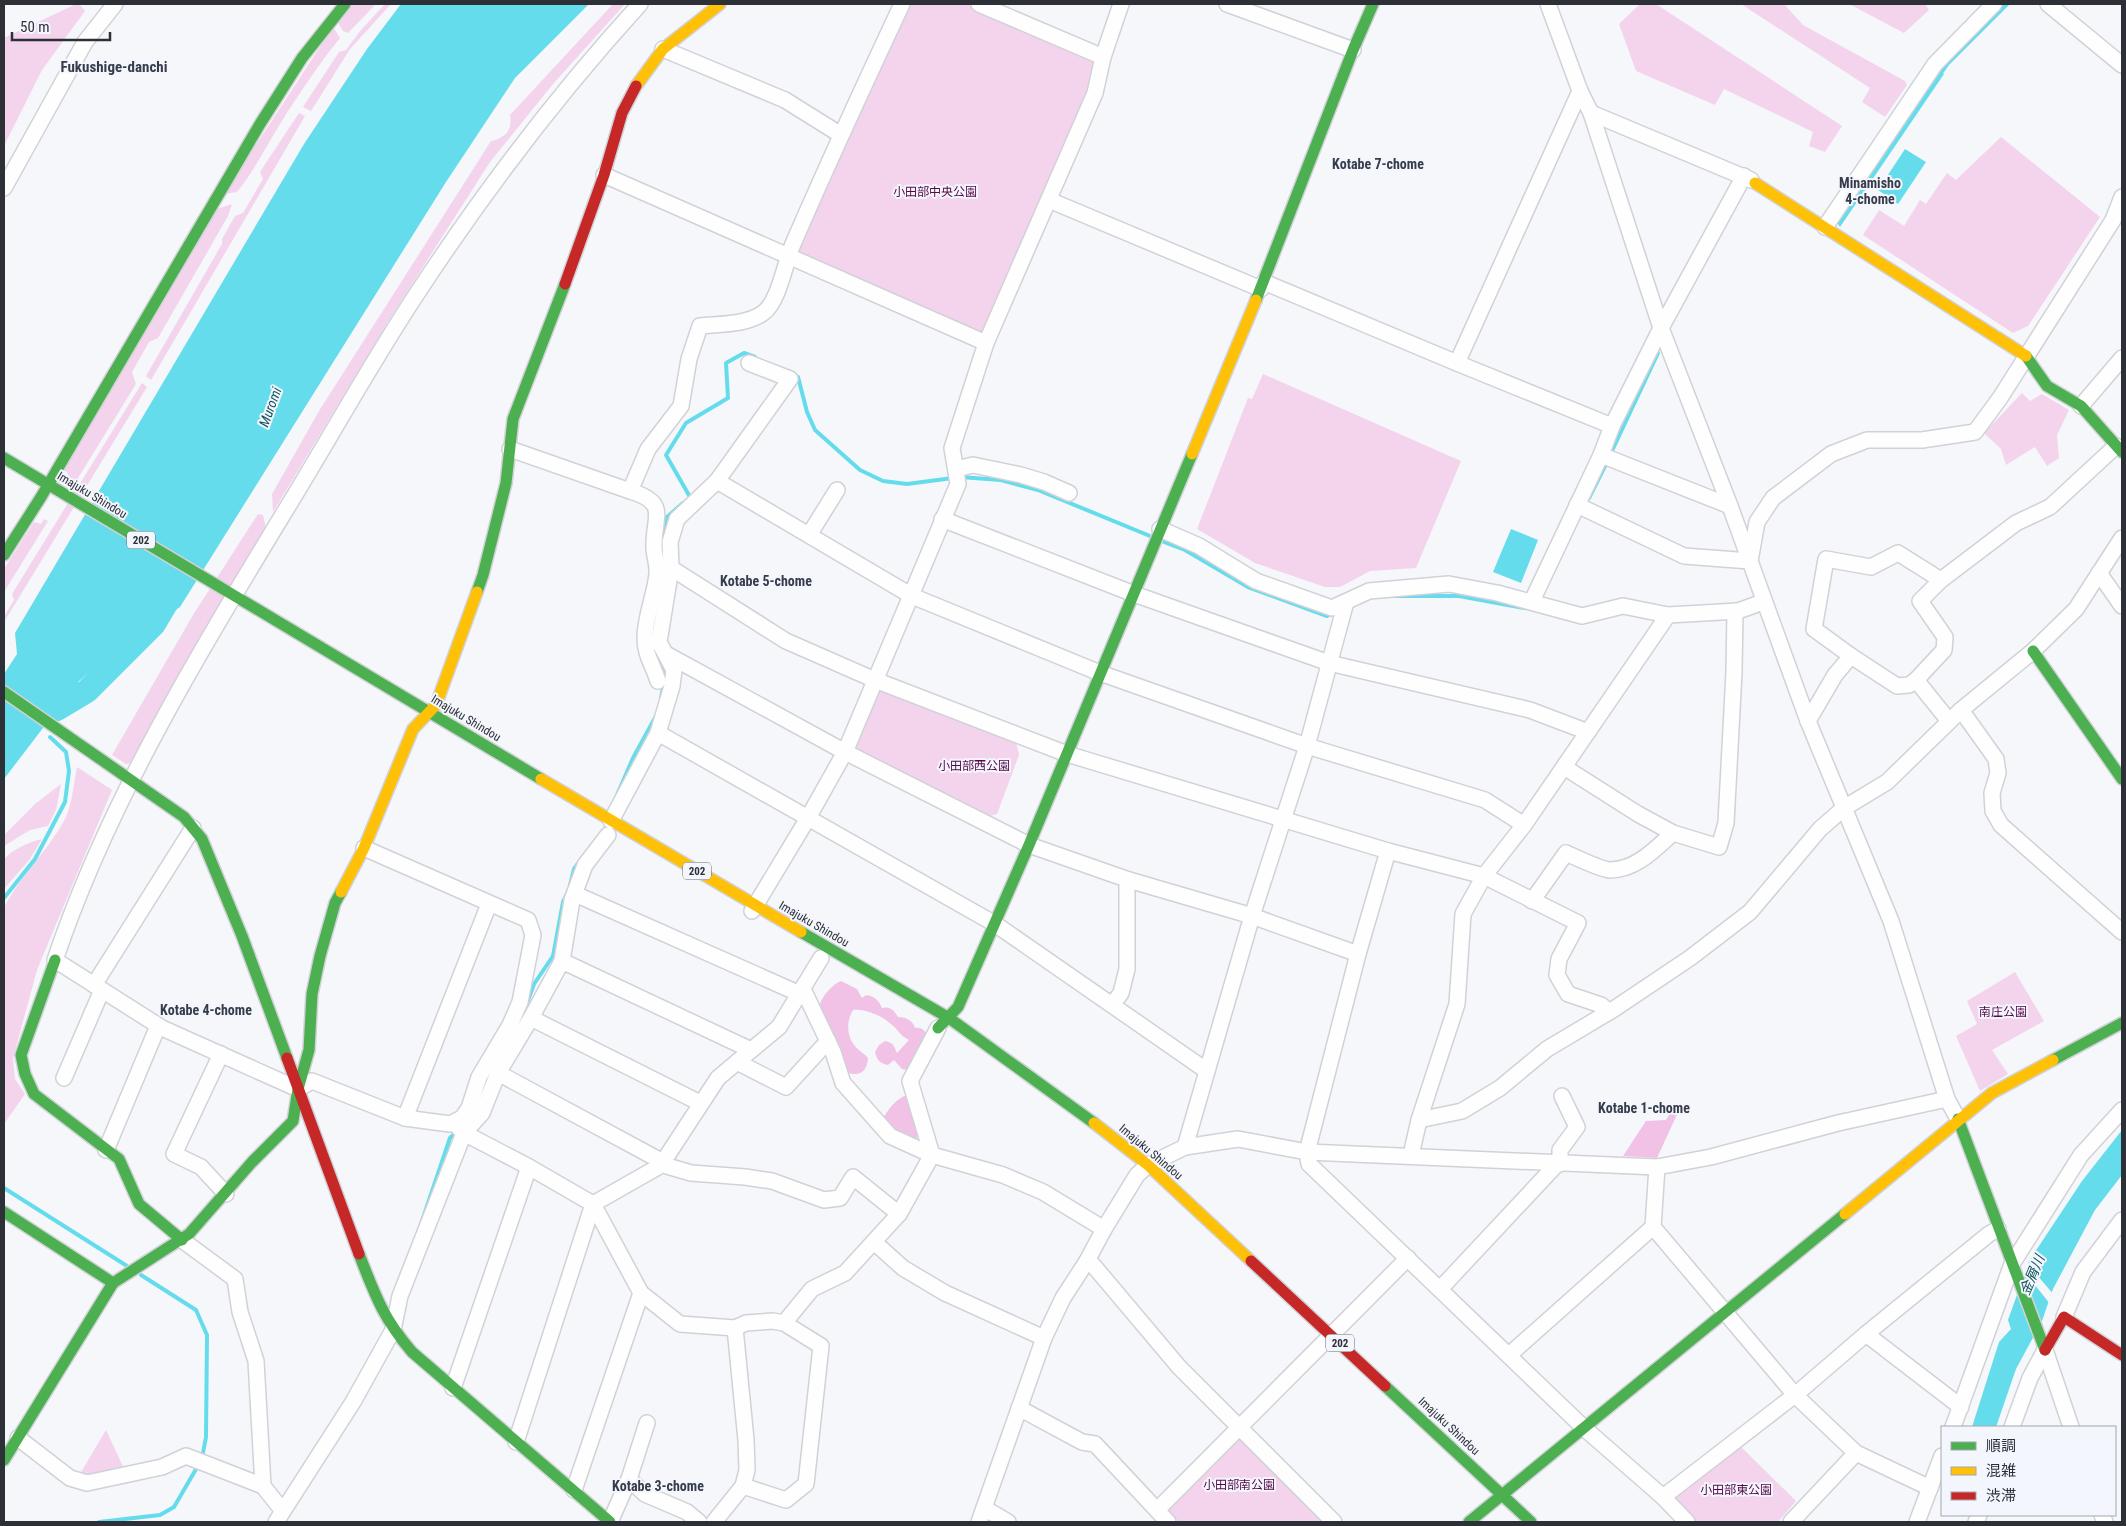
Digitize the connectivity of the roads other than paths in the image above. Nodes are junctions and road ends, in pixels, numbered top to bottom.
1 (115, 4) edge
2 (345, 4) edge
3 (640, 4) edge
4 (720, 4) edge
5 (902, 4) edge
6 (979, 4) edge
7 (1121, 4) edge
8 (1227, 4) edge
9 (1373, 4) edge
10 (1548, 4) edge
11 (1994, 4) edge
12 (2048, 4) edge
13 (664, 50) junction
14 (1353, 50) junction
15 (1103, 57) junction
16 (2122, 65) edge
17 (1580, 91) junction
18 (1591, 113) junction
19 (841, 134) junction
20 (604, 175) junction
21 (1750, 179) junction
22 (4, 188) edge
23 (2122, 197) edge
24 (1049, 200) junction
25 (2118, 225) edge
26 (1825, 227) junction
27 (787, 257) junction
28 (1262, 285) junction
29 (1661, 328) junction
30 (986, 343) junction
31 (2026, 355) junction
32 (2122, 358) edge
33 (749, 363) dead end
34 (1457, 363) junction
35 (2081, 406) junction
36 (1612, 426) junction
37 (510, 449) junction
38 (2119, 449) edge
39 (1607, 457) junction
40 (4, 458) edge
41 (956, 469) junction
42 (717, 481) junction
43 (48, 485) junction
44 (837, 490) dead end
45 (630, 491) junction
46 (1069, 493) dead end
47 (1730, 506) junction
48 (1583, 507) junction
49 (942, 519) junction
50 (809, 535) junction
51 (1157, 536) junction
52 (2122, 538) edge
53 (4, 555) edge
54 (1750, 561) junction
55 (672, 568) junction
56 (2099, 573) junction
57 (1941, 580) junction
58 (1134, 594) junction
59 (234, 595) junction
60 (912, 596) junction
61 (1346, 602) junction
62 (1763, 602) junction
63 (1537, 603) junction
64 (2122, 606) edge
65 (1735, 611) junction
66 (1668, 615) junction
67 (2033, 651) junction
68 (666, 654) junction
69 (1851, 656) junction
70 (1329, 663) junction
71 (1100, 673) junction
72 (875, 680) junction
73 (1916, 680) junction
74 (658, 681) dead end
75 (4, 692) edge
76 (1961, 710) junction
77 (420, 716) junction
78 (1808, 721) junction
79 (1949, 721) junction
80 (1588, 732) junction
81 (658, 733) junction
82 (445, 735) dead end
83 (1307, 746) junction
84 (845, 752) junction
85 (1067, 754) junction
86 (1564, 767) junction
87 (2122, 779) edge
88 (130, 781) junction
89 (1844, 808) junction
90 (808, 818) junction
91 (1283, 820) junction
92 (1524, 825) junction
93 (193, 828) junction
94 (609, 831) junction
95 (1673, 833) junction
96 (1029, 845) junction
97 (364, 848) junction
98 (1388, 851) junction
99 (1484, 876) junction
100 (1129, 880) junction
101 (575, 894) junction
102 (716, 896) dead end
103 (1532, 901) junction
104 (489, 904) junction
105 (753, 910) junction
106 (1252, 916) junction
107 (995, 924) junction
108 (2122, 932) edge
109 (790, 939) dead end
110 (1358, 954) junction
111 (822, 958) dead end
112 (55, 960) junction
113 (562, 961) junction
114 (98, 987) junction
115 (801, 991) junction
116 (1112, 1005) junction
117 (1609, 1012) junction
118 (531, 1018) junction
119 (2122, 1024) edge
120 (158, 1026) junction
121 (941, 1026) junction
122 (828, 1042) junction
123 (751, 1050) junction
124 (221, 1054) junction
125 (737, 1062) junction
126 (1207, 1071) junction
127 (498, 1073) junction
128 (64, 1078) dead end
129 (298, 1089) junction
130 (1562, 1096) dead end
131 (1947, 1099) junction
132 (700, 1104) junction
133 (2122, 1110) edge
134 (476, 1111) junction
135 (405, 1118) junction
136 (1958, 1119) junction
137 (1419, 1120) junction
138 (459, 1128) junction
139 (1185, 1147) junction
140 (106, 1150) junction
141 (1307, 1152) junction
142 (932, 1154) junction
143 (1411, 1156) junction
144 (663, 1162) junction
145 (1558, 1164) junction
146 (529, 1166) junction
147 (1657, 1167) junction
148 (1140, 1173) junction
149 (226, 1194) junction
150 (593, 1204) junction
151 (4, 1212) edge
152 (899, 1214) junction
153 (2122, 1220) edge
154 (1653, 1227) junction
155 (1104, 1229) junction
156 (1998, 1229) junction
157 (182, 1240) junction
158 (874, 1242) junction
159 (1408, 1258) junction
160 (1087, 1261) junction
161 (2012, 1264) junction
162 (113, 1283) junction
163 (1440, 1289) junction
164 (641, 1293) junction
165 (1726, 1311) junction
166 (2064, 1317) junction
167 (784, 1322) junction
168 (735, 1328) junction
169 (393, 1330) junction
170 (1866, 1334) junction
171 (1044, 1338) junction
172 (1324, 1342) junction
173 (2045, 1350) junction
174 (1509, 1355) junction
175 (2122, 1355) edge
176 (453, 1388) junction
177 (1795, 1394) junction
178 (1019, 1408) junction
179 (1961, 1408) junction
180 (647, 1423) dead end
181 (1953, 1426) edge
182 (2012, 1426) edge
183 (2071, 1426) edge
184 (1240, 1427) junction
185 (1584, 1428) junction
186 (18, 1438) junction
187 (516, 1442) junction
188 (1856, 1453) junction
189 (1941, 1459) edge
190 (4, 1460) edge
191 (629, 1479) junction
192 (263, 1486) junction
193 (743, 1486) junction
194 (1930, 1488) junction
195 (574, 1490) junction
196 (1502, 1494) junction
197 (1663, 1497) junction
198 (984, 1508) junction
199 (1157, 1510) junction
200 (279, 1516) edge
201 (1800, 1519) edge
202 (610, 1522) edge
203 (699, 1522) edge
204 (714, 1522) edge
205 (979, 1522) edge
206 (1008, 1522) edge
207 (1168, 1522) edge
208 (1334, 1522) edge
209 (1469, 1522) edge
210 (1531, 1522) edge
211 (1687, 1522) edge
212 (1917, 1522) edge

1 - 22 street
2 - 43 main road
3 - 59 street
4 - 13 main road
5 - 19 street
6 - 15 street
7 - 15 street
8 - 14 street
9 - 14 main road
10 - 17 street
11 - 26 street
12 - 16 street
13 - 19 street
13 - 20 main road
14 - 28 main road
15 - 24 street
17 - 18 street
17 - 34 street
18 - 21 street
18 - 29 street
19 - 27 street
20 - 27 street
20 - 37 main road
21 - 26 main road
21 - 29 street
23 - 25 street
24 - 28 street
24 - 30 street
25 - 31 street
26 - 31 main road
27 - 30 street
27 - 45 street
28 - 34 street
28 - 51 main road
29 - 36 street
29 - 47 street
30 - 41 street
31 - 35 main road
31 - 54 street
32 - 35 street
33 - 42 street
34 - 36 street
35 - 38 main road
36 - 39 street
37 - 45 street
37 - 77 main road
38 - 57 street
39 - 47 street
39 - 48 street
40 - 43 main road, Imajuku Shindou / 202
41 - 46 street
41 - 49 street
42 - 50 street
42 - 55 street
43 - 53 main road
43 - 59 main road, Imajuku Shindou / 202
44 - 50 street
45 - 74 street
47 - 54 street
48 - 54 street
48 - 63 street
49 - 58 street
49 - 60 street
50 - 60 street
51 - 58 main road
51 - 61 street
52 - 56 street
54 - 62 street
55 - 68 street
55 - 72 street
56 - 64 street
56 - 67 street
57 - 69 street
57 - 73 street
58 - 70 street
58 - 71 main road
59 - 77 main road, Imajuku Shindou / 202
59 - 88 street
60 - 71 street
60 - 72 street
61 - 63 street
61 - 70 street
62 - 65 street
62 - 78 street
63 - 66 street
65 - 66 street
65 - 95 street
66 - 80 street
67 - 76 street
67 - 87 main road
68 - 81 street
68 - 84 street
69 - 73 street
69 - 78 street
70 - 80 street
70 - 83 street
71 - 83 street
71 - 85 main road
72 - 84 street
72 - 85 street
73 - 79 street
75 - 88 main road
76 - 79 street
76 - 108 street
77 - 82 main road, Imajuku Shindou / 202
77 - 94 main road, Imajuku Shindou / 202
77 - 97 main road
78 - 89 street
79 - 89 street
80 - 86 street
81 - 90 street
81 - 94 street
83 - 91 street
83 - 92 street
84 - 90 street
84 - 96 street
85 - 91 street
85 - 96 main road
86 - 92 street
86 - 95 street
88 - 93 main road
88 - 112 street
89 - 117 street
89 - 131 street
90 - 105 street
90 - 107 street
91 - 98 street
91 - 106 street
92 - 99 street
93 - 114 street
93 - 129 main road
94 - 101 street
94 - 105 main road, Imajuku Shindou / 202
95 - 103 street
96 - 100 street
96 - 107 main road
97 - 104 street
97 - 129 main road
98 - 99 street
98 - 110 street
99 - 103 street
99 - 137 street
100 - 106 street
100 - 116 street
101 - 113 street
101 - 115 street
102 - 105 main road, Imajuku Shindou / 202
103 - 117 street
104 - 134 street
104 - 135 street
105 - 109 main road, Imajuku Shindou / 202
105 - 121 main road, Imajuku Shindou / 202
106 - 110 street
106 - 126 street
107 - 116 street
107 - 121 main road
110 - 141 street
111 - 115 street
112 - 114 street
112 - 140 main road
113 - 118 street
113 - 123 street
114 - 120 street
114 - 128 street
115 - 122 street
115 - 123 street
116 - 126 street
117 - 137 street
118 - 127 street
118 - 132 street
119 - 136 main road
120 - 124 street
120 - 140 street
121 - 142 street
121 - 148 main road, Imajuku Shindou / 202
122 - 125 street
122 - 142 street
123 - 125 street
124 - 129 street
124 - 149 street
125 - 132 street
126 - 139 street
127 - 134 street
127 - 144 street
129 - 135 street
129 - 149 main road
129 - 169 main road
130 - 145 street
131 - 136 street
131 - 147 street
132 - 144 street
133 - 161 street
134 - 138 street
135 - 138 street
136 - 156 main road
136 - 165 main road
137 - 143 street
138 - 146 street
138 - 169 street
139 - 141 street
139 - 148 street
140 - 157 main road
141 - 143 street
141 - 159 street
142 - 152 street
142 - 155 street
143 - 145 street
144 - 150 street
144 - 152 street
145 - 147 street
145 - 163 street
146 - 150 street
146 - 176 street
147 - 154 street
148 - 155 street
148 - 172 main road, Imajuku Shindou / 202
149 - 157 main road
150 - 164 street
150 - 187 street
151 - 162 main road
152 - 158 street
153 - 166 street
154 - 165 street
154 - 174 street
155 - 160 street
156 - 161 main road
156 - 170 street
157 - 162 main road
157 - 192 street
158 - 167 street
158 - 171 street
159 - 163 street
159 - 172 street
160 - 171 street
160 - 184 street
161 - 173 main road
161 - 179 street
162 - 186 main road
163 - 174 street
164 - 168 street
164 - 195 street
165 - 177 street
165 - 185 main road
166 - 173 main road
166 - 175 main road
167 - 168 street
167 - 193 street
168 - 193 street
169 - 176 main road
169 - 200 street
170 - 177 street
170 - 179 street
171 - 178 street
172 - 184 street
172 - 196 main road, Imajuku Shindou / 202
173 - 182 street
173 - 183 street
174 - 185 street
176 - 187 main road
177 - 188 street
177 - 197 street
178 - 198 street
178 - 199 street
179 - 181 street
180 - 191 street
184 - 199 street
184 - 208 street
185 - 196 main road
185 - 197 street
186 - 190 main road
186 - 192 street
187 - 195 main road
188 - 194 street
188 - 201 street
189 - 194 street
191 - 202 street
191 - 203 street
192 - 200 street
193 - 204 street
194 - 212 street
195 - 202 main road
196 - 209 main road
196 - 210 main road, Imajuku Shindou / 202
197 - 211 street
198 - 205 street
198 - 206 street
199 - 207 street

